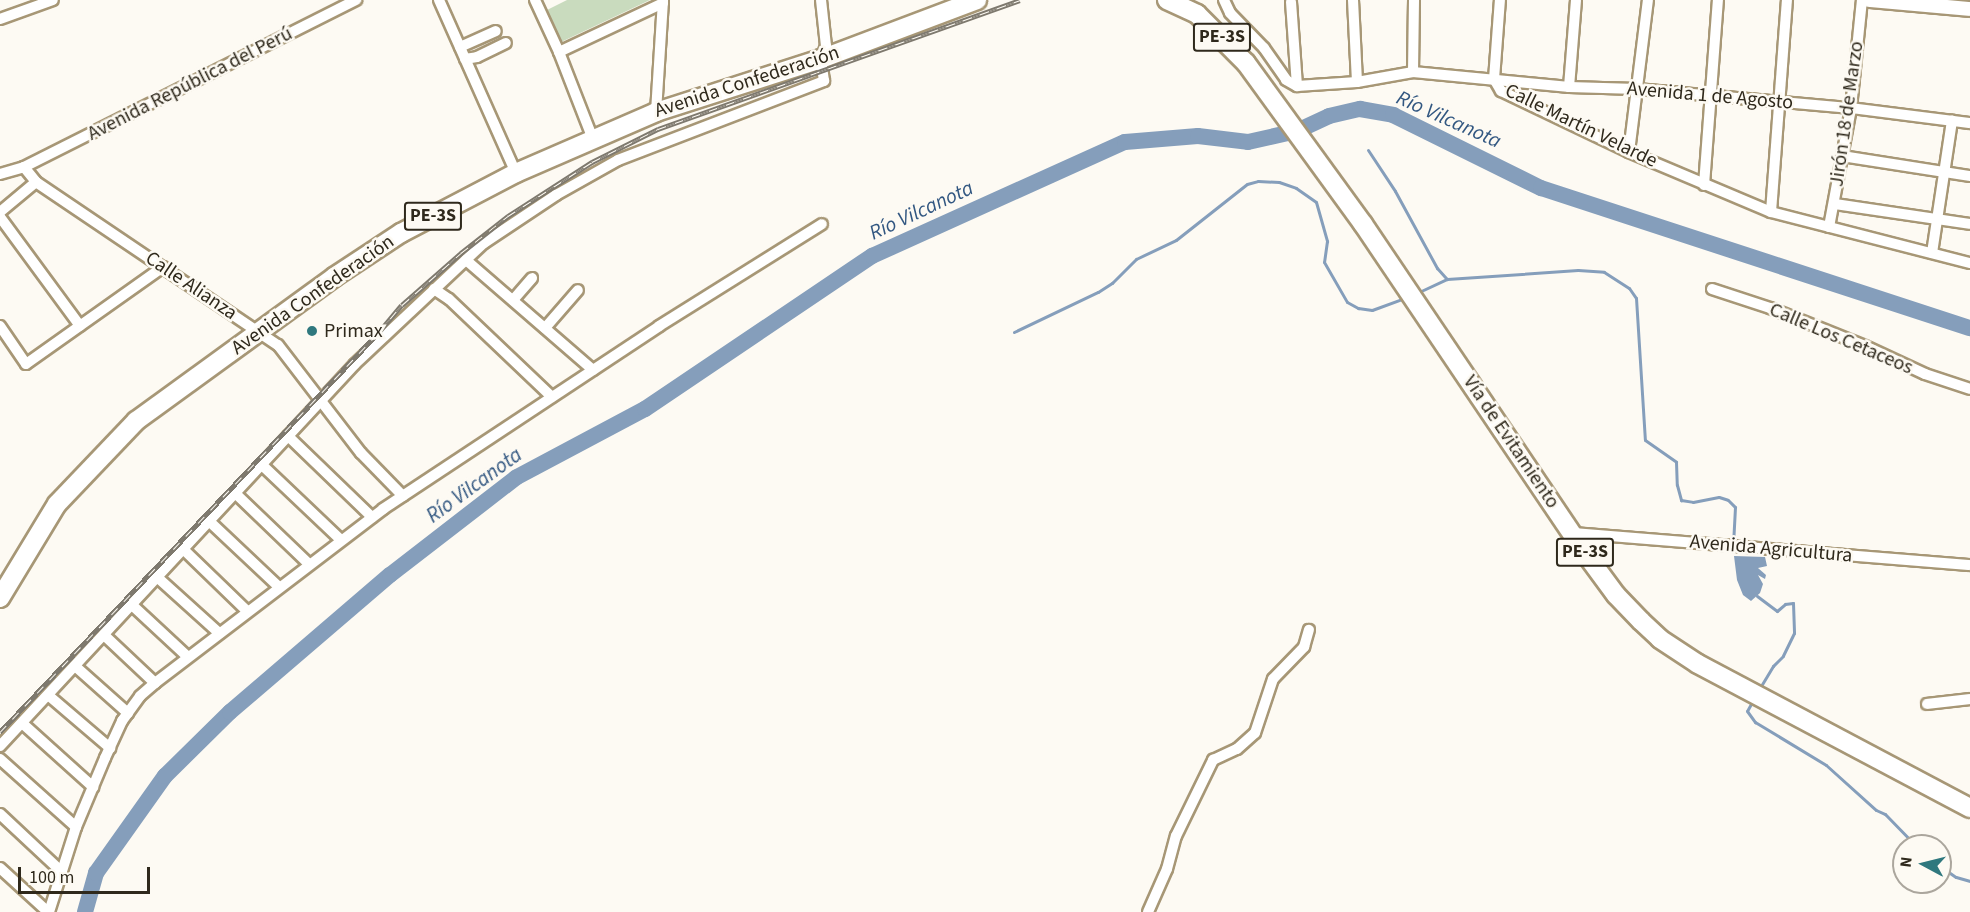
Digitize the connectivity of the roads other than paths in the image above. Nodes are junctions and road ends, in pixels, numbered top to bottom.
1 (53, 0) edge
2 (356, 0) edge
3 (439, 0) edge
4 (821, 0) edge
5 (976, 0) edge
6 (1224, 0) edge
7 (1353, 0) edge
8 (1414, 0) edge
9 (1500, 0) edge
10 (1576, 0) edge
11 (1648, 0) edge
12 (1718, 0) edge
13 (1787, 0) edge
14 (1862, 0) edge
15 (1869, 0) edge
16 (539, 1) edge
17 (663, 2) edge
18 (1178, 2) edge
19 (1291, 2) dead end
20 (30, 5) edge
21 (1970, 9) edge
22 (0, 19) edge
23 (496, 31) dead end
24 (506, 43) dead end
25 (460, 47) junction
26 (559, 52) junction
27 (465, 59) junction
28 (821, 59) junction
29 (1413, 72) junction
30 (1494, 79) junction
31 (1357, 82) junction
32 (1297, 86) junction
33 (1569, 87) junction
34 (1637, 89) junction
35 (1712, 96) junction
36 (1778, 101) junction
37 (1851, 108) junction
38 (656, 112) junction
39 (1952, 120) junction
40 (1970, 123) edge
41 (593, 139) junction
42 (1629, 152) junction
43 (1842, 156) junction
44 (24, 167) junction
45 (1945, 172) junction
46 (516, 173) junction
47 (0, 174) edge
48 (1970, 176) edge
49 (36, 182) junction
50 (1704, 185) junction
51 (1835, 204) junction
52 (1771, 212) junction
53 (0, 214) edge
54 (1936, 218) junction
55 (822, 224) dead end
56 (1970, 224) edge
57 (1829, 227) junction
58 (1932, 253) junction
59 (466, 260) junction
60 (1970, 263) edge
61 (163, 267) junction
62 (532, 278) dead end
63 (434, 289) junction
64 (1712, 289) dead end
65 (578, 290) dead end
66 (513, 300) junction
67 (0, 326) edge
68 (80, 326) junction
69 (544, 328) junction
70 (260, 332) junction
71 (593, 370) junction
72 (1970, 389) edge
73 (552, 397) junction
74 (320, 403) junction
75 (288, 436) junction
76 (262, 465) junction
77 (235, 493) junction
78 (403, 496) junction
79 (372, 517) junction
80 (209, 522) junction
81 (1572, 533) junction
82 (341, 540) junction
83 (183, 549) junction
84 (309, 564) junction
85 (1970, 565) edge
86 (157, 578) junction
87 (279, 587) junction
88 (0, 598) edge
89 (132, 605) junction
90 (247, 611) junction
91 (1309, 630) dead end
92 (219, 633) junction
93 (104, 635) junction
94 (188, 657) junction
95 (75, 666) junction
96 (155, 683) junction
97 (48, 695) junction
98 (1970, 699) edge
99 (1927, 704) dead end
100 (128, 713) junction
101 (22, 723) junction
102 (0, 746) edge
103 (110, 748) junction
104 (0, 759) edge
105 (93, 787) junction
106 (1970, 808) edge
107 (0, 814) edge
108 (76, 827) junction
109 (0, 868) edge
110 (62, 872) junction
111 (49, 912) edge
112 (1148, 912) edge

1 - 20 street
2 - 44 street, Avenida República del Perú
3 - 25 street
4 - 28 street
5 - 28 highway, Avenida Confederación / PE-3S
6 - 32 street
7 - 31 street
8 - 29 street
9 - 30 street
10 - 33 street
11 - 34 street
12 - 35 street
13 - 36 street
14 - 37 street, Jirón 18 de Marzo
15 - 21 street
16 - 26 street
17 - 26 street
17 - 38 street
18 - 81 highway, Vía de Evitamiento / PE-3S
19 - 32 street
20 - 22 street
23 - 25 street
24 - 27 street
25 - 27 street
26 - 41 street
27 - 46 street
28 - 38 highway, Avenida Confederación / PE-3S
28 - 59 street
29 - 30 street, Calle Martín Velarde
29 - 31 street, Calle Martín Velarde
30 - 33 street, Avenida 1 de Agosto
30 - 42 street, Calle Martín Velarde
31 - 32 street, Calle Martín Velarde
33 - 34 street, Avenida 1 de Agosto
34 - 35 street, Avenida 1 de Agosto
34 - 42 street
35 - 36 street, Avenida 1 de Agosto
35 - 50 street
36 - 37 street, Avenida 1 de Agosto
36 - 52 street
37 - 39 street, Avenida 1 de Agosto
37 - 43 street, Jirón 18 de Marzo
38 - 41 highway, Avenida Confederación / PE-3S
39 - 40 street, Avenida 1 de Agosto
39 - 45 street
41 - 46 highway, Avenida Confederación / PE-3S
42 - 50 street, Calle Martín Velarde
43 - 45 street
43 - 51 street, Jirón 18 de Marzo
44 - 47 street
44 - 49 street, Calle Alianza
45 - 48 street
45 - 54 street
46 - 70 highway, Avenida Confederación / PE-3S
49 - 53 street
49 - 61 street, Calle Alianza
50 - 52 street, Calle Martín Velarde
51 - 54 street
51 - 57 street, Jirón 18 de Marzo
52 - 57 street, Calle Martín Velarde
53 - 68 street
54 - 56 street
54 - 58 street
55 - 71 street
57 - 58 street, Calle Martín Velarde
58 - 60 street, Calle Martín Velarde
59 - 63 street
59 - 66 street
61 - 68 street
61 - 70 street, Calle Alianza
62 - 66 street
63 - 73 street
63 - 74 street
64 - 72 street, Calle Los Cetaceos
65 - 69 street
66 - 69 street
67 - 68 street
69 - 71 street
70 - 74 street, Calle Alianza
70 - 88 highway, Avenida Confederación / PE-3S
71 - 73 street
73 - 78 street
74 - 75 street
74 - 78 street, Calle Alianza
75 - 76 street
75 - 79 street
76 - 77 street
76 - 82 street
77 - 80 street
77 - 84 street
78 - 79 street
79 - 82 street
80 - 83 street
80 - 87 street
81 - 85 street, Avenida Agricultura
81 - 106 highway, Vía de Evitamiento / PE-3S
82 - 84 street
83 - 86 street
83 - 90 street
84 - 87 street
86 - 89 street
86 - 92 street
87 - 90 street
89 - 93 street
89 - 94 street
90 - 92 street
91 - 112 street
92 - 94 street
93 - 95 street
93 - 96 street
94 - 96 street
95 - 97 street
95 - 100 street
96 - 100 street
97 - 101 street
97 - 103 street
98 - 99 street
100 - 103 street
101 - 102 street
101 - 105 street
103 - 105 street
104 - 108 street
105 - 108 street
107 - 110 street
108 - 110 street
109 - 111 street
110 - 111 street

